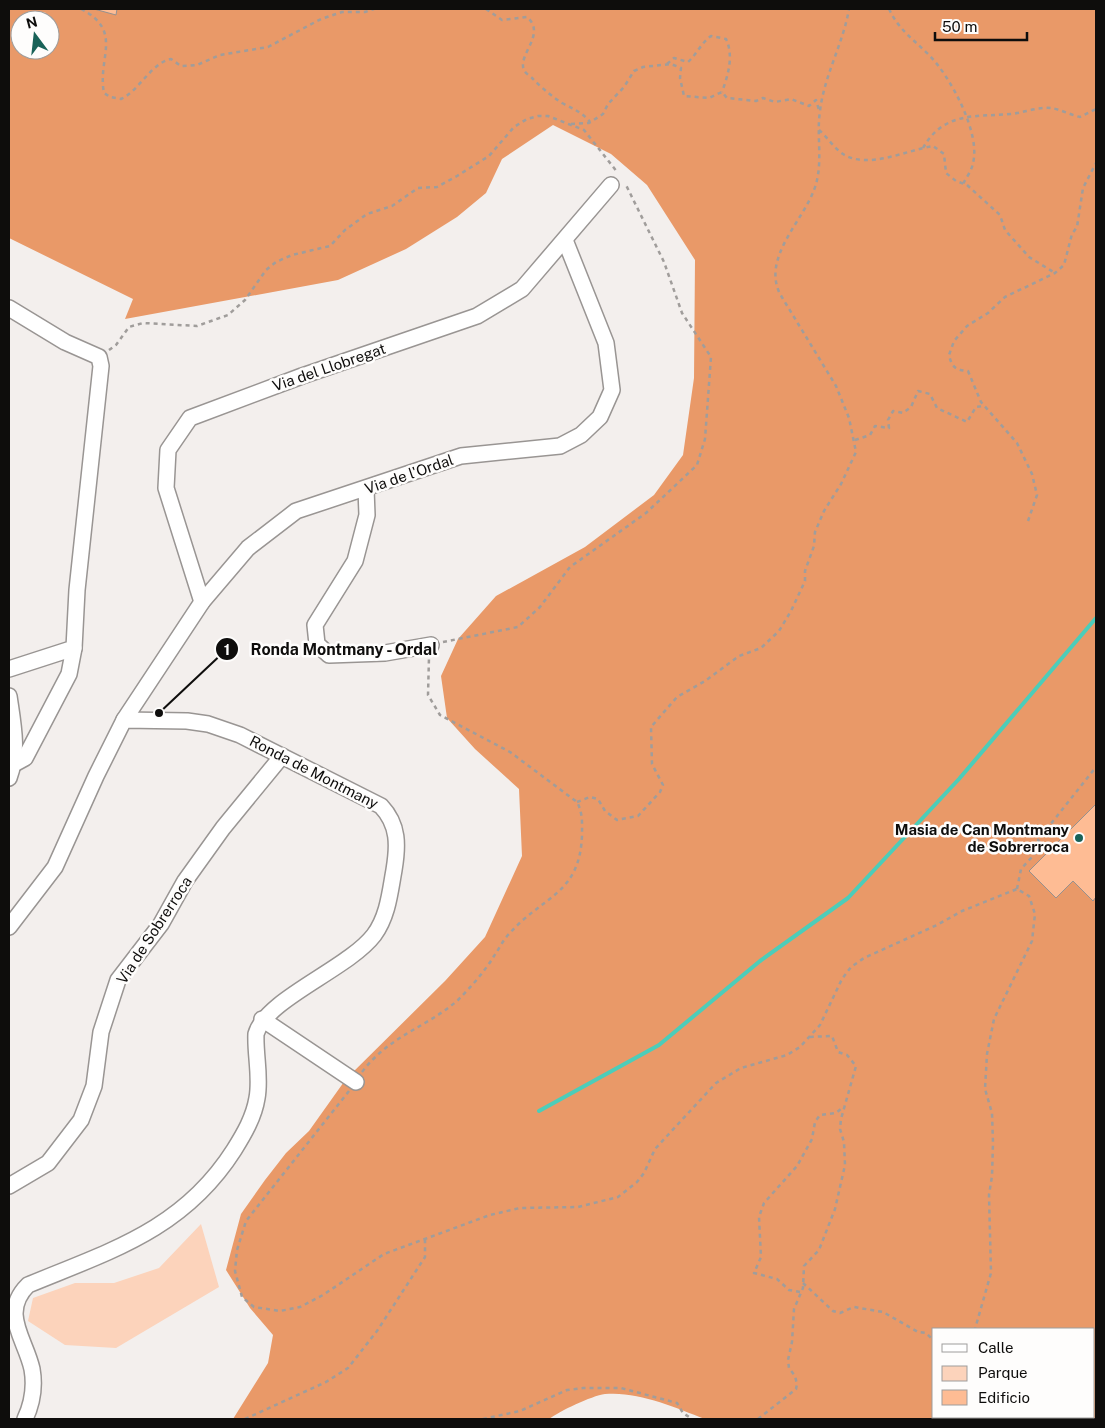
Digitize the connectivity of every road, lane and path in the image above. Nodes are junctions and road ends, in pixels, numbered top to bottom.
1 (81, 9) edge
2 (374, 9) edge
3 (486, 9) edge
4 (849, 9) edge
5 (890, 9) edge
6 (357, 10) edge
7 (666, 65) junction
8 (722, 92) junction
9 (1096, 109) edge
10 (820, 111) junction
11 (590, 122) junction
12 (570, 124) junction
13 (819, 130) junction
14 (923, 148) junction
15 (1096, 163) edge
16 (614, 179) junction
17 (962, 184) junction
18 (565, 240) junction
19 (1055, 273) junction
20 (9, 308) edge
21 (99, 357) junction
22 (984, 406) junction
23 (855, 440) junction
24 (366, 490) junction
25 (1028, 521) dead end
26 (202, 602) junction
27 (431, 644) junction
28 (74, 648) junction
29 (9, 669) edge
30 (9, 696) edge
31 (124, 720) junction
32 (11, 729) edge
33 (282, 756) junction
34 (1096, 767) edge
35 (11, 771) edge
36 (577, 802) junction
37 (1017, 889) junction
38 (9, 927) edge
39 (262, 1019) junction
40 (809, 1037) junction
41 (356, 1082) junction
42 (844, 1107) junction
43 (9, 1186) edge
44 (425, 1239) junction
45 (803, 1283) junction
46 (800, 1292) junction
47 (975, 1328) edge
48 (932, 1339) edge
49 (25, 1419) edge
50 (246, 1419) edge
51 (483, 1419) edge
52 (692, 1419) edge
53 (758, 1419) edge

1 - 6 path
2 - 6 path
3 - 11 path
4 - 10 path
5 - 17 path
7 - 8 path
7 - 8 path
7 - 11 path
8 - 10 path
9 - 14 path
10 - 13 path
11 - 12 path
12 - 16 path
12 - 21 path
13 - 14 path
13 - 23 path
14 - 17 path
15 - 19 path
16 - 18 street, Via del Llobregat
16 - 27 path
17 - 19 path
18 - 24 street, Via de l'Ordal
18 - 26 street, Via del Llobregat
19 - 22 path
20 - 21 street
21 - 28 street
22 - 23 path
22 - 25 path
23 - 36 path
24 - 26 street, Via de l'Ordal
24 - 27 street
26 - 31 street, Via de l'Ordal
27 - 36 path
28 - 29 street
28 - 35 street
30 - 32 street
31 - 33 street, Ronda de Montmany
31 - 38 street
32 - 35 street
33 - 39 street, Ronda de Montmany
33 - 43 street, Via de Sobrerroca
34 - 37 path
36 - 41 path
37 - 40 path
37 - 47 path
39 - 41 street
39 - 49 street
40 - 42 path
40 - 44 path
41 - 44 path
42 - 45 path
42 - 46 path
44 - 50 path
45 - 46 path
45 - 48 path
46 - 53 path
51 - 52 path

